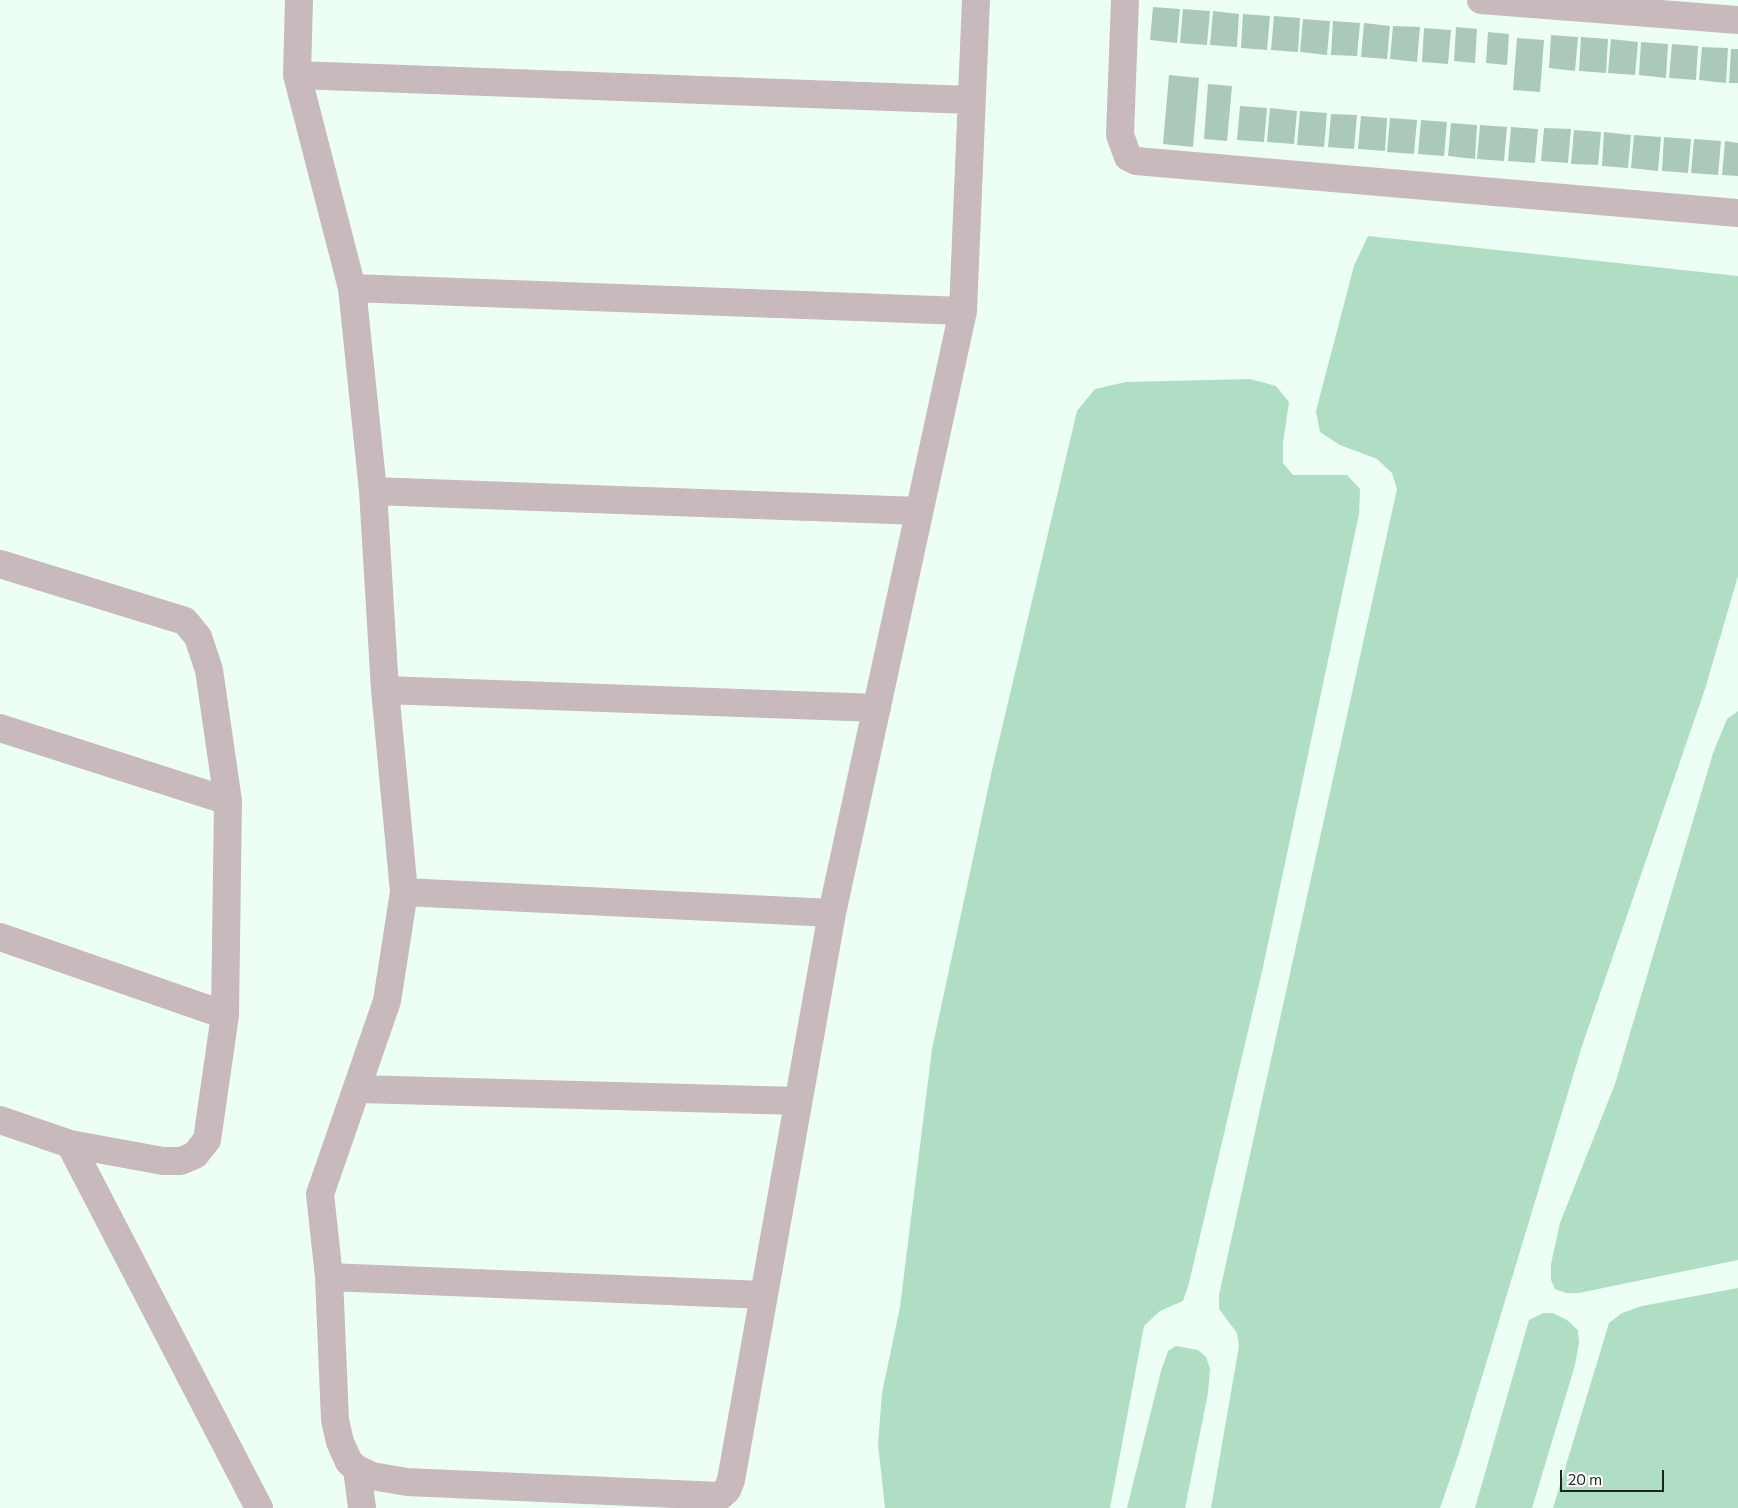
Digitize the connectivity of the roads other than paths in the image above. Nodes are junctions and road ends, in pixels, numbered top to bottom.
1 (299, 0) edge
2 (976, 0) edge
3 (1125, 0) edge
4 (1481, 0) edge
5 (1738, 20) edge
6 (297, 75) junction
7 (971, 100) junction
8 (1738, 213) edge
9 (352, 288) junction
10 (963, 311) junction
11 (373, 491) junction
12 (919, 511) junction
13 (0, 564) edge
14 (385, 690) junction
15 (877, 708) junction
16 (0, 728) edge
17 (228, 801) junction
18 (404, 892) junction
19 (832, 913) junction
20 (0, 937) edge
21 (225, 1015) junction
22 (358, 1089) junction
23 (798, 1101) junction
24 (0, 1120) edge
25 (70, 1144) junction
26 (329, 1277) junction
27 (763, 1295) junction
28 (357, 1469) junction
29 (259, 1508) edge
30 (362, 1508) edge

1 - 6 street
2 - 7 street
3 - 8 street
4 - 5 street
6 - 7 street
6 - 9 street
7 - 10 street
9 - 10 street
9 - 11 street
10 - 12 street
11 - 12 street
11 - 14 street
12 - 15 street
13 - 17 street
14 - 15 street
14 - 18 street
15 - 19 street
16 - 17 street
17 - 21 street
18 - 19 street
18 - 22 street
19 - 23 street
20 - 21 street
21 - 25 street
22 - 23 street
22 - 26 street
23 - 27 street
24 - 25 street
25 - 29 street
26 - 27 street
26 - 28 street
27 - 28 street
28 - 30 street

